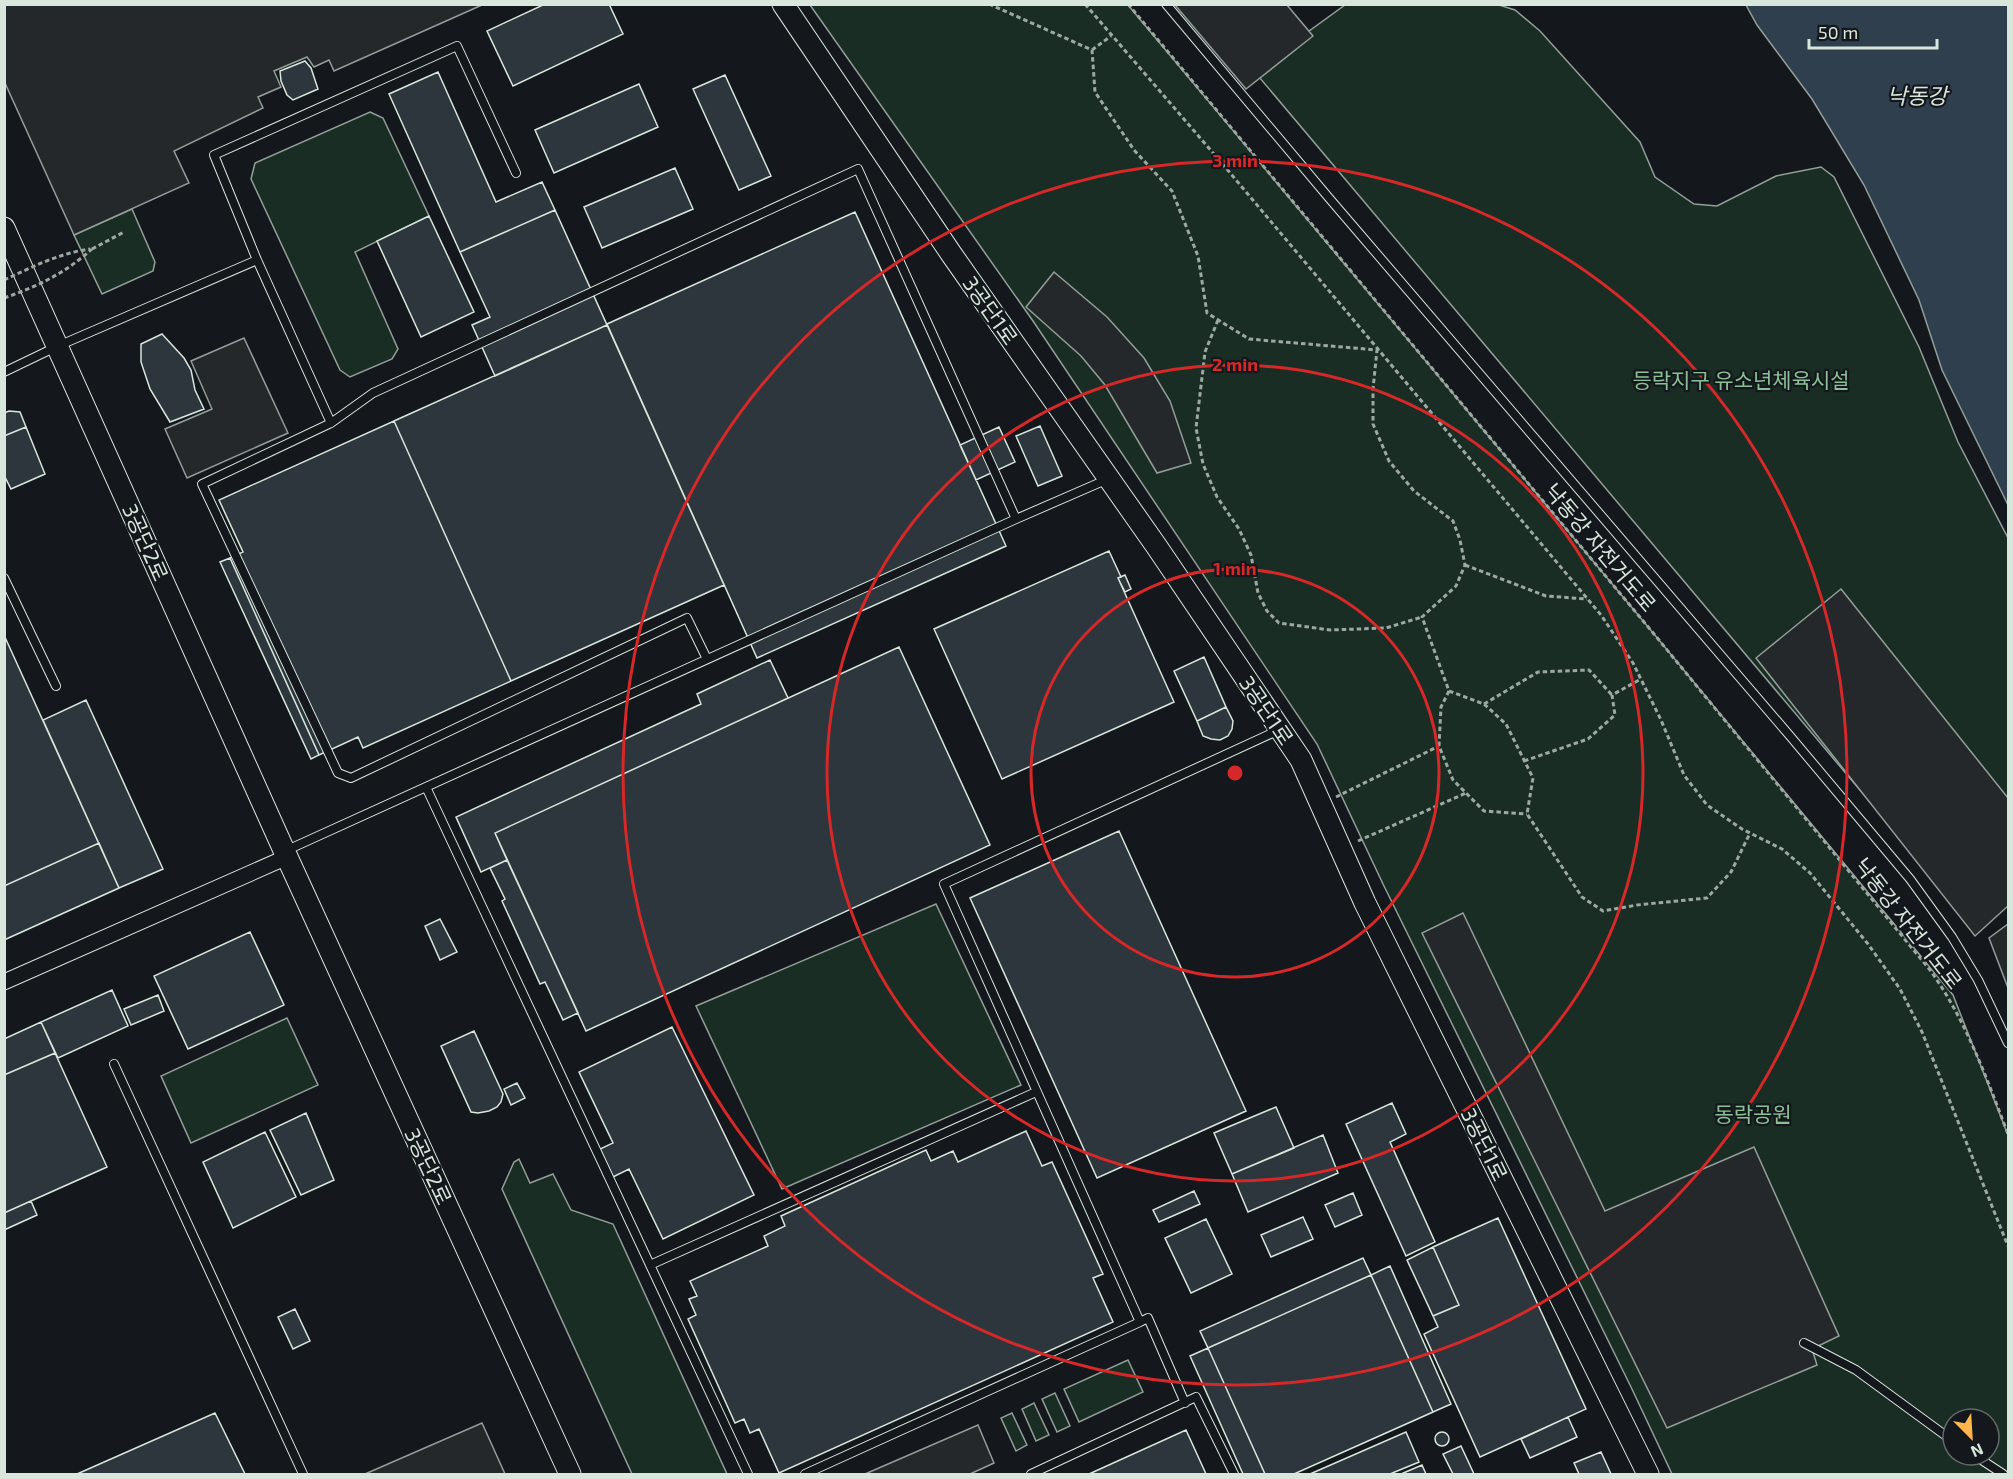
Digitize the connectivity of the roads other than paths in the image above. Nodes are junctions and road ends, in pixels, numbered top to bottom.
1 (783, 4) edge
2 (1167, 4) edge
3 (516, 173) dead end
4 (4, 228) edge
5 (257, 260) junction
6 (58, 346) junction
7 (4, 372) edge
8 (331, 423) junction
9 (1109, 479) junction
10 (1016, 519) junction
11 (4, 578) edge
12 (707, 659) junction
13 (56, 686) dead end
14 (1281, 729) junction
15 (426, 787) junction
16 (286, 854) junction
17 (4, 982) edge
18 (2008, 1043) edge
19 (114, 1064) dead end
20 (1036, 1092) junction
21 (650, 1265) junction
22 (1140, 1322) junction
23 (1804, 1343) dead end
24 (1185, 1403) junction
25 (1941, 1432) edge
26 (303, 1474) edge
27 (570, 1474) edge
28 (748, 1474) edge
29 (805, 1474) edge
30 (1031, 1474) edge
31 (1234, 1474) edge
32 (1648, 1474) edge

1 - 9 street, 3공단1로
2 - 18 lane
3 - 5 lane
4 - 6 street, 3공단2로
5 - 6 lane
5 - 8 lane
6 - 7 lane
6 - 16 street, 3공단2로
8 - 10 lane
8 - 12 lane
9 - 10 lane
9 - 14 street, 3공단1로
10 - 12 lane
11 - 13 lane
12 - 15 lane
14 - 20 lane
14 - 32 street, 3공단1로
15 - 16 lane
15 - 21 lane
16 - 17 street
16 - 27 street, 3공단2로
19 - 26 lane
20 - 21 lane
20 - 22 lane
21 - 28 lane
22 - 24 lane
22 - 29 lane
23 - 25 lane
24 - 30 lane
24 - 31 lane

